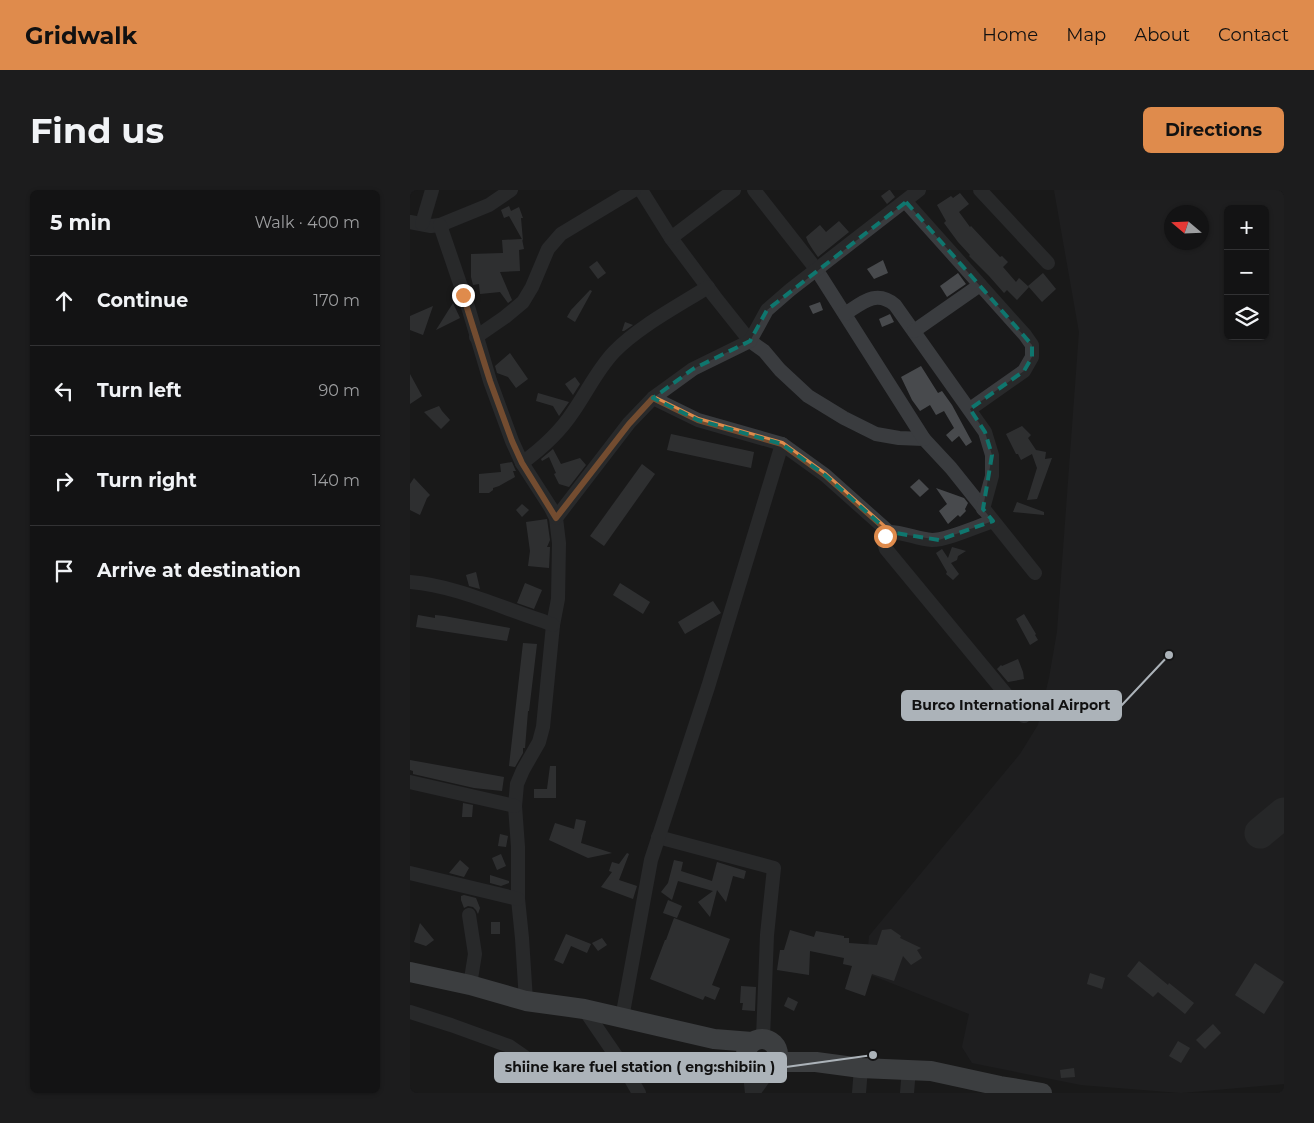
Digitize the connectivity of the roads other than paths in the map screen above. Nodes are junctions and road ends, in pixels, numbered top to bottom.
1 (432, 190) edge
2 (511, 190) edge
3 (634, 190) edge
4 (641, 190) edge
5 (734, 190) edge
6 (754, 190) edge
7 (919, 190) edge
8 (980, 190) edge
9 (906, 202) junction
10 (416, 223) edge
11 (440, 226) junction
12 (671, 238) junction
13 (1048, 263) dead end
14 (816, 270) junction
15 (980, 285) junction
16 (708, 287) junction
17 (845, 314) junction
18 (914, 331) junction
19 (476, 337) junction
20 (750, 341) junction
21 (653, 398) junction
22 (970, 409) junction
23 (924, 439) junction
24 (782, 444) junction
25 (522, 463) junction
26 (984, 509) junction
27 (556, 518) junction
28 (993, 520) junction
29 (889, 532) junction
30 (1035, 573) dead end
31 (410, 582) edge
32 (552, 625) junction
33 (1024, 716) dead end
34 (410, 782) edge
35 (515, 806) junction
36 (658, 837) junction
37 (410, 873) edge
38 (518, 899) junction
39 (469, 915) dead end
40 (410, 972) edge
41 (470, 986) junction
42 (526, 1001) junction
43 (584, 1009) junction
44 (410, 1012) edge
45 (622, 1018) junction
46 (757, 1049) junction
47 (816, 1062) junction
48 (773, 1065) junction
49 (861, 1068) junction
50 (909, 1070) junction
51 (545, 1071) dead end
52 (991, 1088) edge
53 (639, 1093) edge
54 (753, 1093) edge
55 (859, 1093) edge
56 (907, 1093) edge
57 (1042, 1093) edge

1 - 10 street
2 - 11 street
3 - 19 street
4 - 12 street
5 - 12 street
6 - 14 street
7 - 9 street
8 - 13 street
9 - 14 street
9 - 15 street
10 - 11 street
11 - 19 street
12 - 16 street
14 - 17 street
14 - 20 street
15 - 18 street
15 - 22 street
16 - 20 street
16 - 25 street
17 - 18 street
17 - 23 street
18 - 22 street
19 - 25 street
20 - 21 street
20 - 23 street
21 - 24 street
21 - 27 street
22 - 26 street
23 - 26 street
24 - 29 street
24 - 36 street
25 - 27 street
26 - 28 street
27 - 32 street
28 - 29 street
28 - 30 street
29 - 33 street
31 - 32 street
32 - 35 street
34 - 35 street
35 - 38 street
36 - 45 street
36 - 46 street
37 - 38 street
38 - 42 street
39 - 41 street
40 - 41 highway
41 - 42 highway
42 - 43 highway
43 - 45 highway
43 - 53 street
44 - 51 street
45 - 46 highway
46 - 47 highway
46 - 48 highway
46 - 48 highway
46 - 54 street
47 - 48 highway
47 - 49 highway
48 - 54 street
49 - 50 highway
49 - 55 street
50 - 52 highway
50 - 56 street
52 - 57 highway

